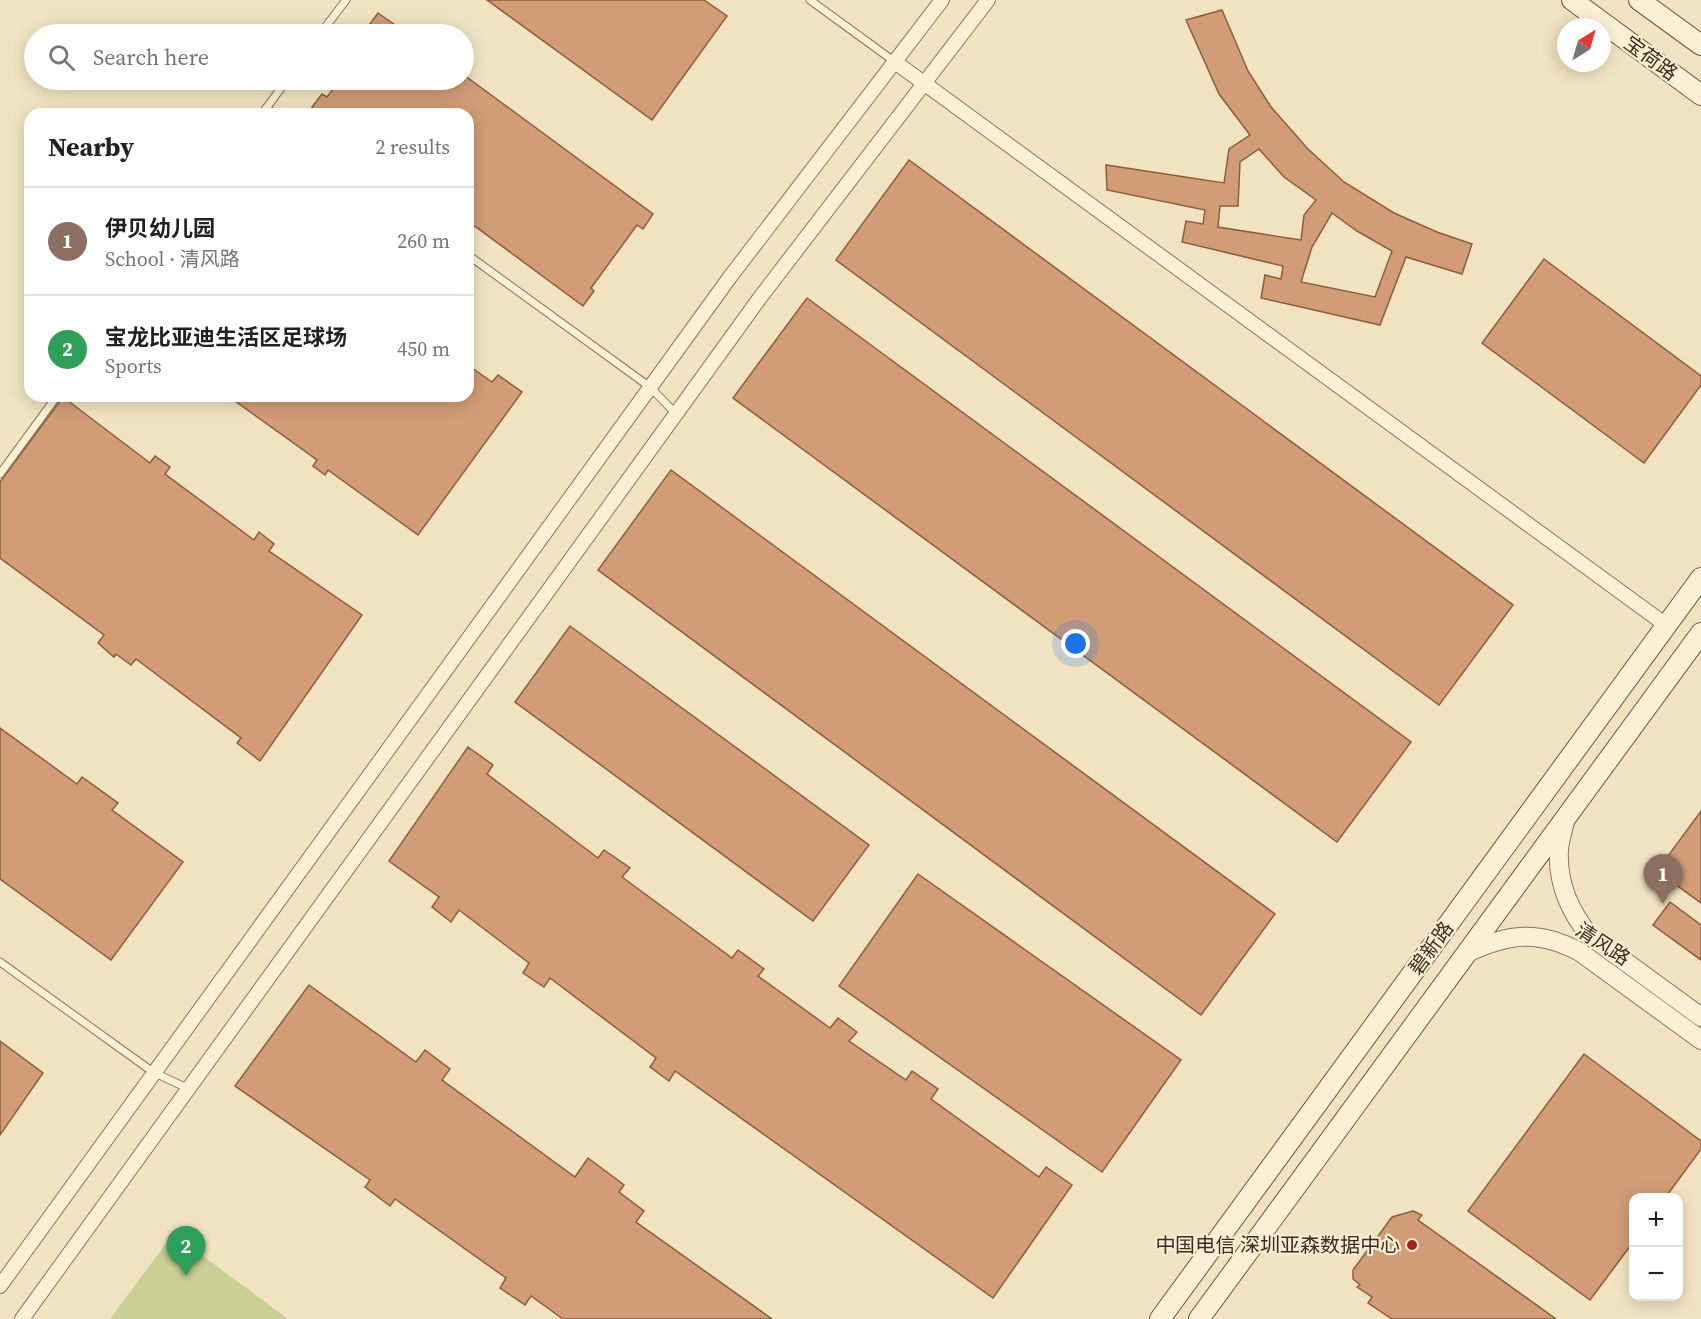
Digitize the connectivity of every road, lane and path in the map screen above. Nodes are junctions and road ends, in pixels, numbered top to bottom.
1 (346, 0) edge
2 (810, 0) edge
3 (942, 0) edge
4 (988, 0) edge
5 (1572, 0) edge
6 (1639, 0) edge
7 (328, 24) edge
8 (1701, 45) edge
9 (895, 62) junction
10 (925, 83) junction
11 (280, 90) edge
12 (1701, 95) edge
13 (266, 108) edge
14 (474, 259) edge
15 (650, 387) junction
16 (53, 402) edge
17 (676, 414) junction
18 (0, 474) edge
19 (1701, 578) edge
20 (1666, 625) junction
21 (1701, 633) edge
22 (1566, 816) junction
23 (1467, 953) junction
24 (0, 962) edge
25 (1701, 1017) edge
26 (1701, 1040) edge
27 (153, 1072) junction
28 (187, 1088) junction
29 (0, 1286) edge
30 (22, 1319) edge
31 (1161, 1319) edge
32 (1199, 1319) edge

1 - 7 lane
2 - 9 lane
3 - 9 street
4 - 10 street
5 - 12 main road, 宝荷路
6 - 8 main road, 宝荷路
9 - 10 street
9 - 15 street
10 - 17 street
10 - 20 street
11 - 13 lane
14 - 15 lane
15 - 17 lane
15 - 27 street
16 - 18 lane
17 - 28 street
19 - 20 main road, 碧新路
20 - 31 main road, 碧新路
21 - 22 main road, 碧新路
22 - 23 main road, 碧新路
22 - 25 street, 清风路
23 - 26 street, 清风路
23 - 32 main road, 碧新路
24 - 27 lane
27 - 28 lane
27 - 29 street
28 - 30 street

